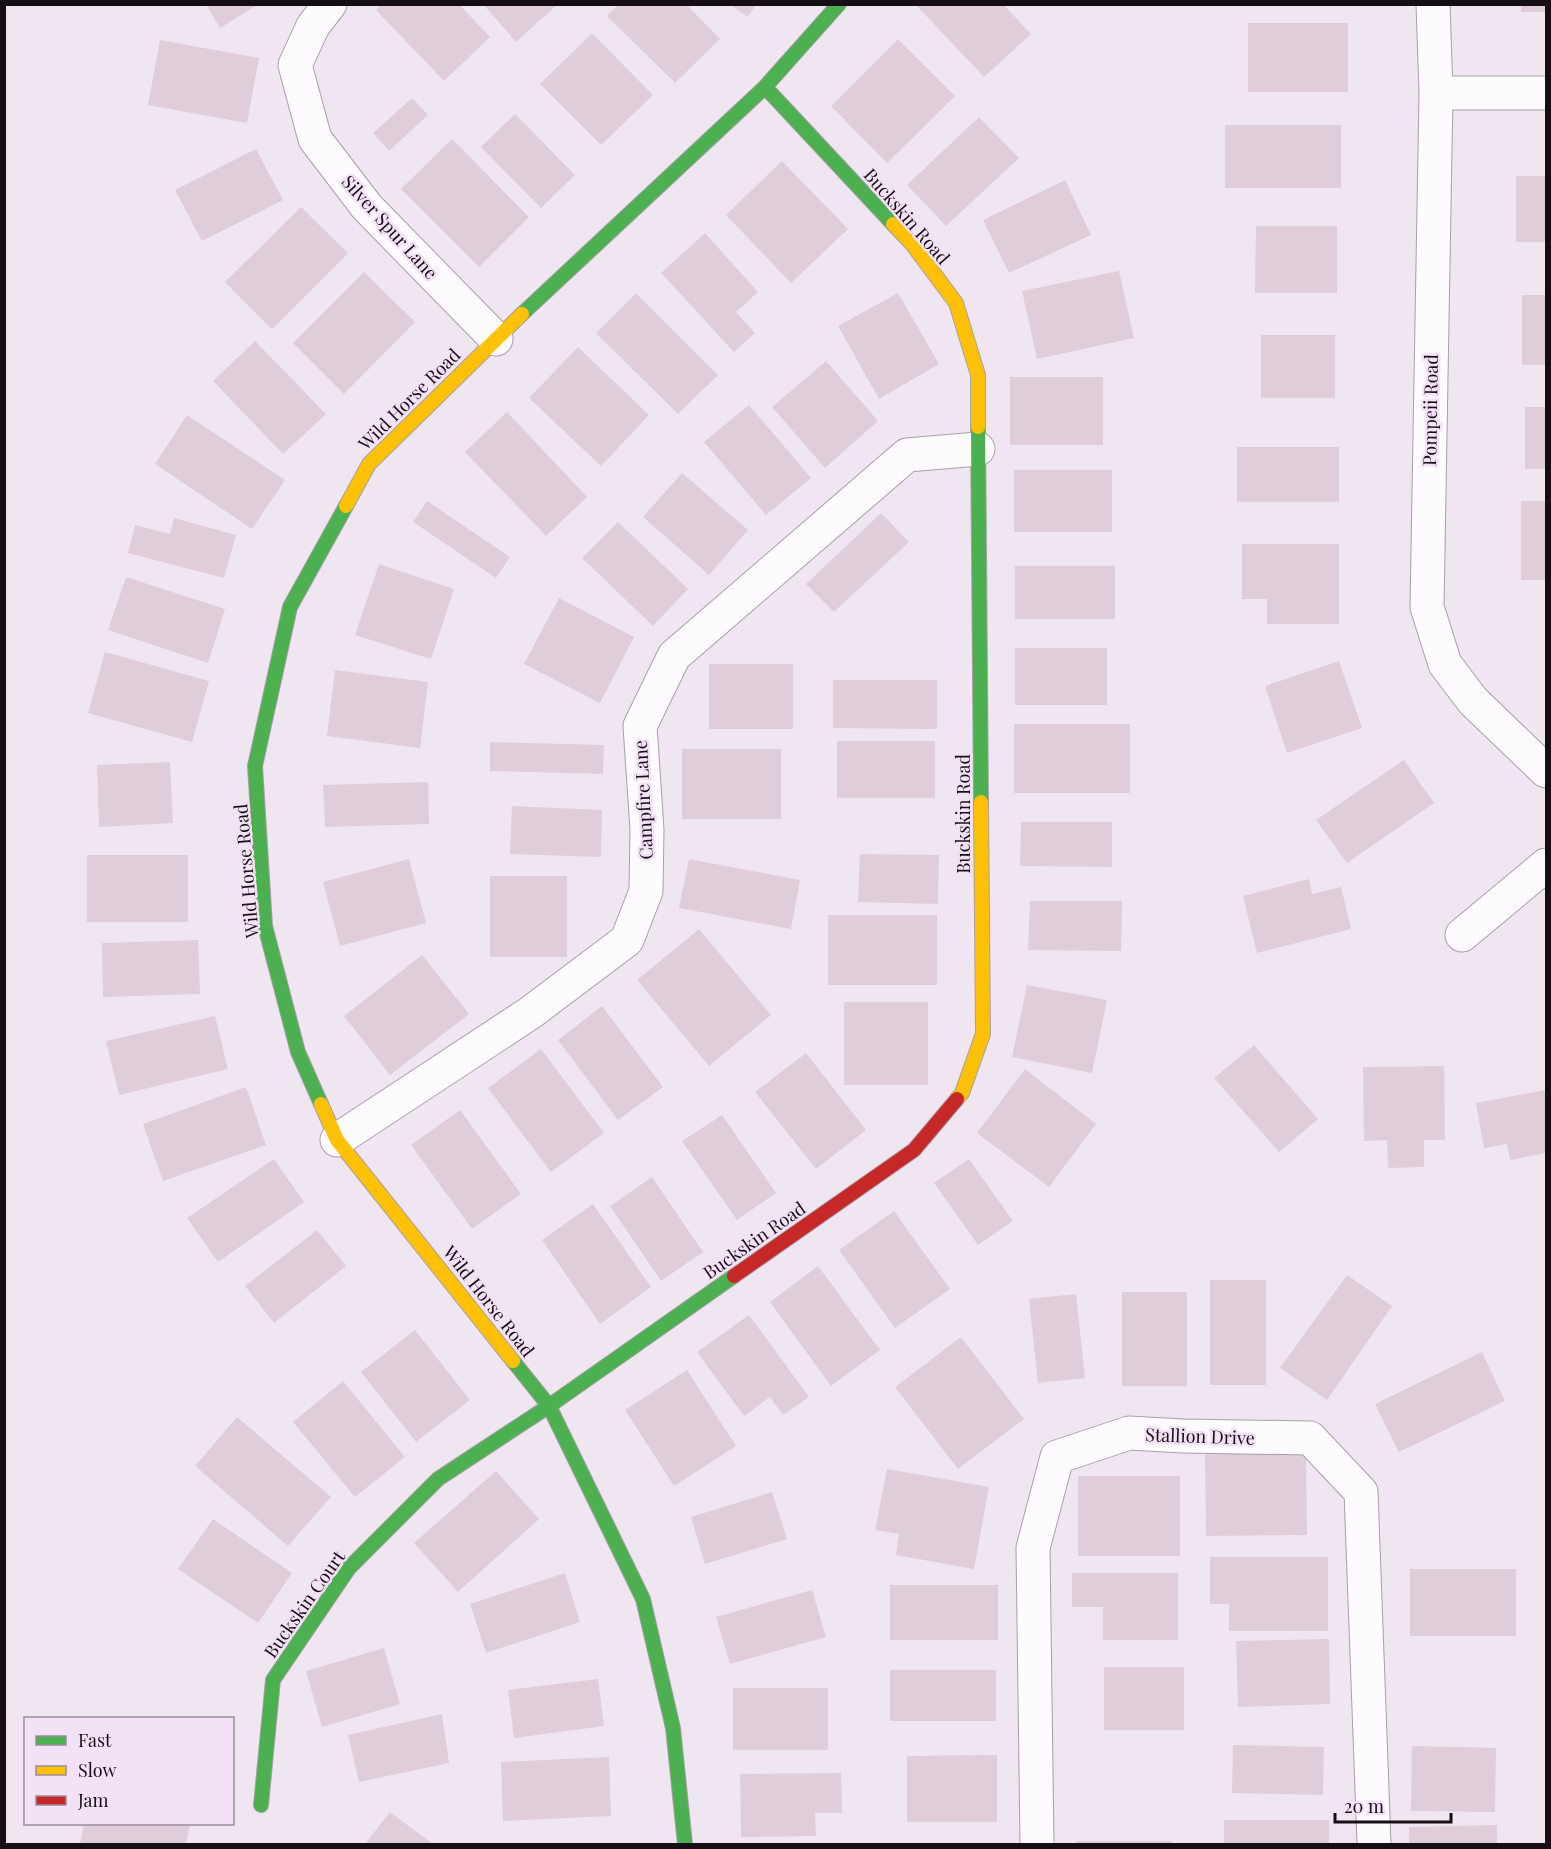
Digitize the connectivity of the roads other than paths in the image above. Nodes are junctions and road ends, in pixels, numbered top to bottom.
1 (330, 4) edge
2 (839, 4) edge
3 (1433, 4) edge
4 (765, 87) junction
5 (1436, 93) junction
6 (1546, 93) edge
7 (496, 339) junction
8 (978, 449) junction
9 (1546, 771) edge
10 (1546, 865) edge
11 (1462, 935) dead end
12 (337, 1140) junction
13 (549, 1406) junction
14 (261, 1805) dead end
15 (685, 1845) edge
16 (1036, 1845) edge
17 (1374, 1845) edge

1 - 7 street, Silver Spur Lane
2 - 4 street, Wild Horse Road
3 - 5 street, Pompeii Road
4 - 7 street, Wild Horse Road
4 - 8 street, Buckskin Road
5 - 6 street
5 - 9 street, Pompeii Road
7 - 12 street, Wild Horse Road
8 - 12 street, Campfire Lane
8 - 13 street, Buckskin Road
10 - 11 street
12 - 13 street, Wild Horse Road
13 - 14 street, Buckskin Court
13 - 15 street, Wild Horse Road
16 - 17 street, Stallion Drive

